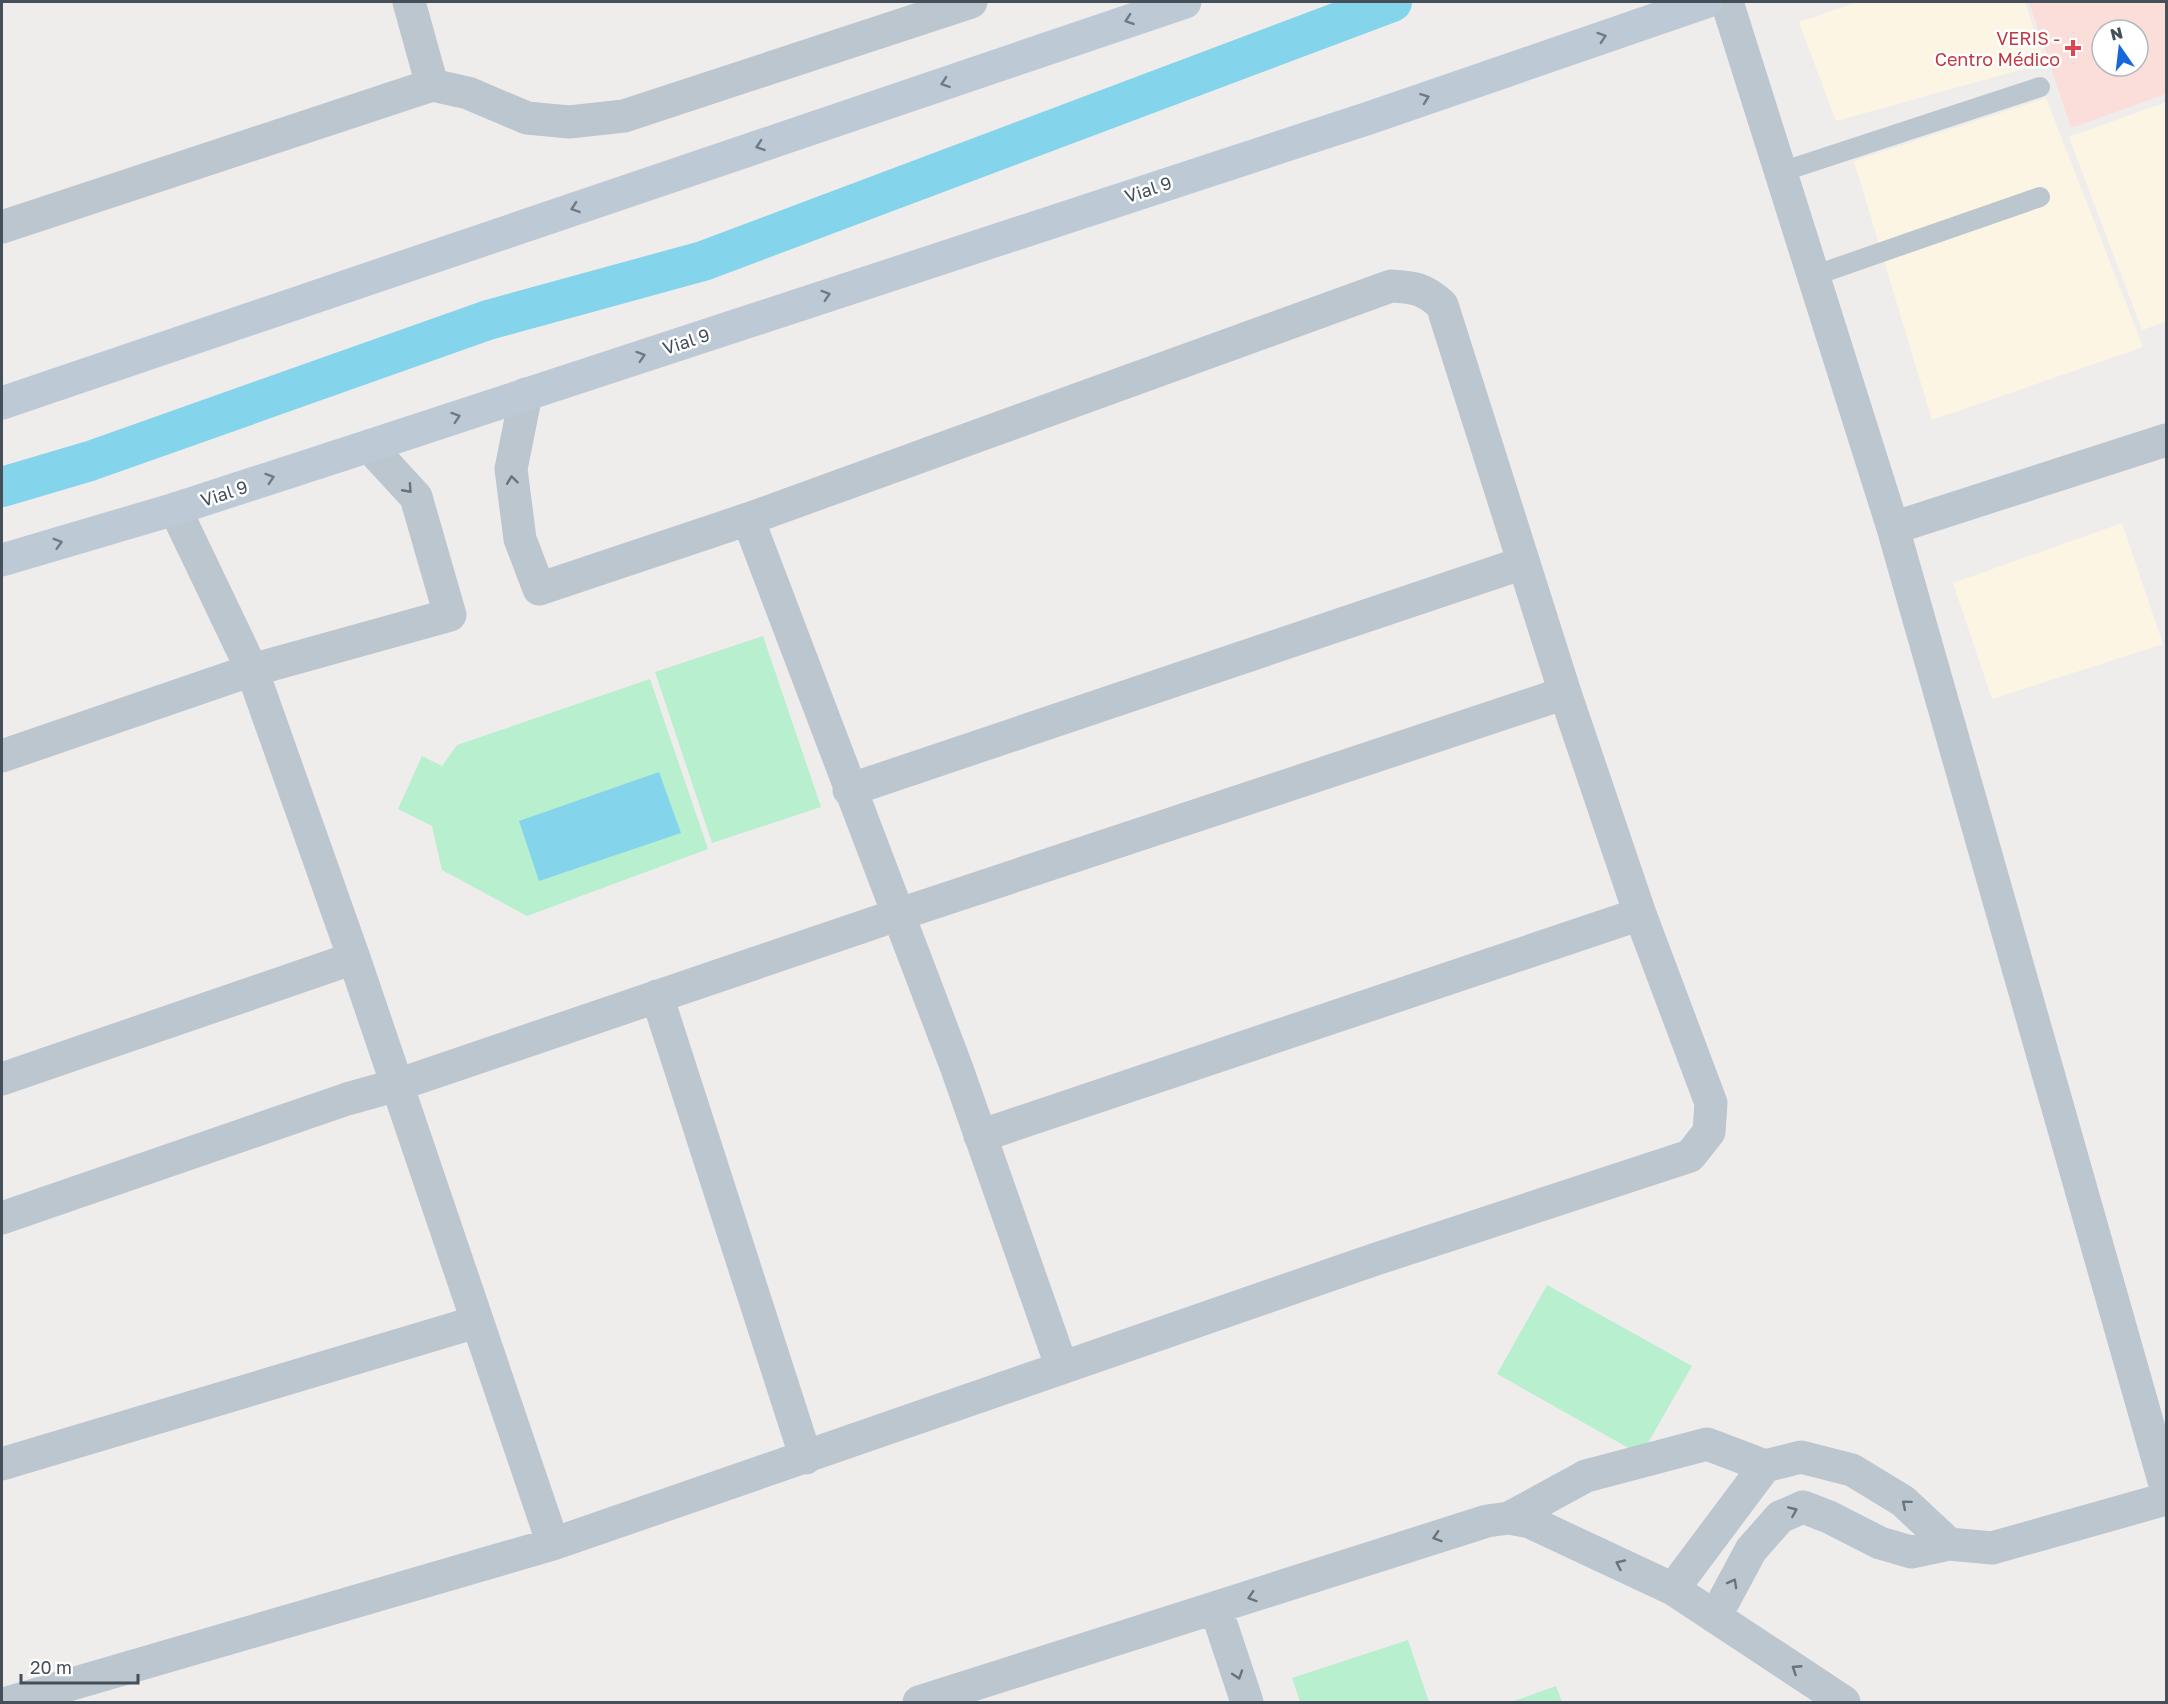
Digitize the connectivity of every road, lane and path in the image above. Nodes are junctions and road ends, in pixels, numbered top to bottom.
1 (409, 2) edge
2 (971, 2) edge
3 (1185, 2) edge
4 (1706, 2) edge
5 (1727, 2) edge
6 (432, 85) junction
7 (2040, 87) dead end
8 (1780, 172) junction
9 (2040, 197) dead end
10 (2, 227) edge
11 (1813, 276) junction
12 (526, 394) junction
13 (2, 403) edge
14 (2166, 440) edge
15 (369, 446) junction
16 (175, 509) junction
17 (748, 519) junction
18 (1893, 528) junction
19 (2, 560) edge
20 (1523, 563) junction
21 (252, 670) junction
22 (1565, 693) junction
23 (2, 756) edge
24 (849, 790) junction
25 (1640, 914) junction
26 (897, 915) junction
27 (354, 958) junction
28 (657, 996) junction
29 (2, 1079) edge
30 (397, 1085) junction
31 (980, 1136) junction
32 (2, 1218) edge
33 (476, 1322) junction
34 (1062, 1368) junction
35 (806, 1458) junction
36 (2, 1464) edge
37 (1765, 1467) junction
38 (2166, 1488) edge
39 (2166, 1499) edge
40 (1509, 1518) junction
41 (553, 1544) junction
42 (1949, 1544) junction
43 (1673, 1588) junction
44 (1216, 1609) junction
45 (1715, 1617) junction
46 (10, 1702) edge
47 (919, 1702) edge
48 (1247, 1702) edge
49 (1844, 1702) edge

1 - 6 street
2 - 6 street
3 -> 13 street
12 -> 4 street, Vial 9
5 - 8 street
6 - 10 street
7 - 8 lane
8 - 11 street
9 - 11 lane
11 - 18 street
15 -> 12 street, Vial 9
17 -> 12 street
14 - 18 street
16 -> 15 street, Vial 9
15 -> 21 street
19 -> 16 street, Vial 9
16 - 21 street
17 - 20 street
17 - 24 street
18 - 38 street
20 - 22 street
20 - 24 street
21 - 23 street
21 - 27 street
22 - 25 street
22 - 26 street
24 - 26 street
25 - 31 street
25 - 34 street
26 - 28 street
26 - 31 street
27 - 29 street
27 - 30 street
28 - 30 street
28 - 35 street
30 - 32 street
30 - 33 street
31 - 34 street
33 - 36 street
33 - 41 street
34 - 35 street
35 - 41 street
37 - 40 street
42 -> 37 street
37 - 43 street
39 - 42 street
43 -> 40 street
40 -> 44 street
41 - 46 street
45 -> 42 street
43 - 45 street
44 - 47 street
44 -> 48 street
49 -> 45 street

